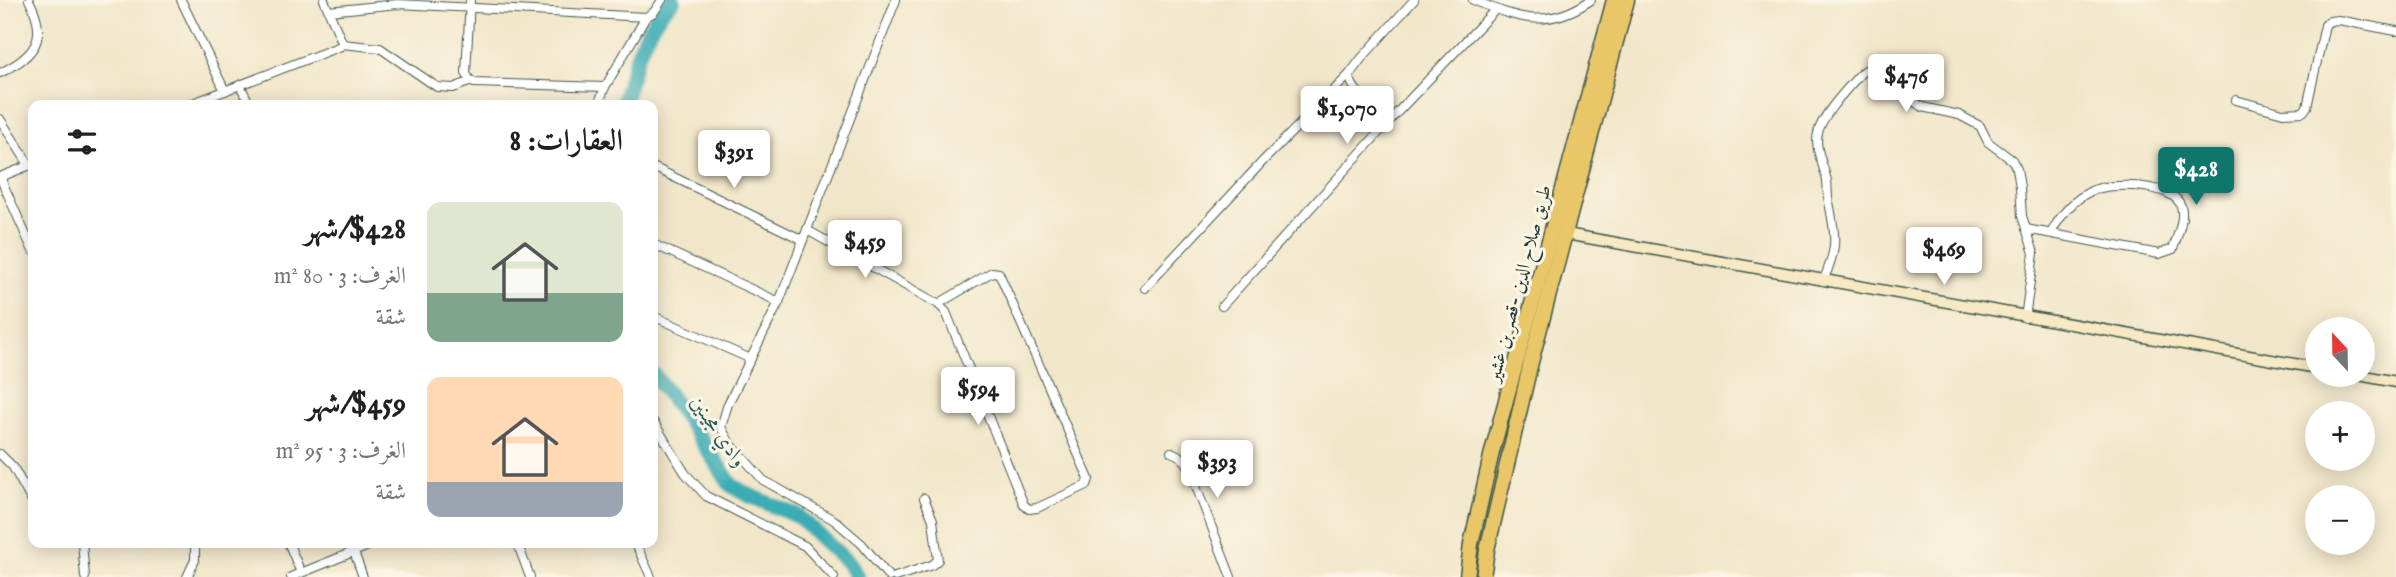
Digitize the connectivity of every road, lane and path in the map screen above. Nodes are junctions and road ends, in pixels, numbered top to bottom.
1 (29, 0) edge
2 (181, 0) edge
3 (324, 0) edge
4 (662, 0) edge
5 (896, 0) edge
6 (1414, 0) edge
7 (1473, 0) edge
8 (1591, 0) edge
9 (1614, 0) edge
10 (1627, 0) edge
11 (470, 4) edge
12 (1496, 9) junction
13 (328, 11) junction
14 (646, 17) junction
15 (2396, 32) edge
16 (342, 44) junction
17 (0, 73) edge
18 (1349, 75) junction
19 (472, 81) junction
20 (240, 85) junction
21 (605, 87) junction
22 (225, 91) junction
23 (202, 100) edge
24 (248, 100) edge
25 (600, 100) edge
26 (2236, 100) dead end
27 (0, 119) edge
28 (1391, 119) junction
29 (28, 160) edge
30 (28, 165) edge
31 (658, 169) edge
32 (2026, 229) junction
33 (807, 230) junction
34 (2050, 233) junction
35 (1566, 234) junction
36 (28, 240) edge
37 (803, 240) junction
38 (658, 246) edge
39 (1823, 281) junction
40 (1145, 288) dead end
41 (779, 302) junction
42 (938, 304) junction
43 (1222, 306) dead end
44 (658, 318) edge
45 (2025, 318) junction
46 (751, 359) junction
47 (2305, 366) edge
48 (2375, 378) edge
49 (2396, 382) edge
50 (658, 429) edge
51 (1171, 452) dead end
52 (0, 454) edge
53 (28, 494) edge
54 (924, 498) dead end
55 (1471, 544) junction
56 (83, 548) edge
57 (195, 548) edge
58 (291, 548) edge
59 (364, 548) edge
60 (519, 548) edge
61 (638, 548) edge
62 (1487, 550) junction
63 (354, 552) junction
64 (301, 573) junction
65 (85, 577) edge
66 (187, 577) edge
67 (291, 577) edge
68 (363, 577) edge
69 (530, 577) edge
70 (651, 577) edge
71 (834, 577) edge
72 (889, 577) edge
73 (895, 577) edge
74 (1231, 577) edge
75 (1467, 577) edge
76 (1483, 577) edge

1 - 17 street
2 - 22 street
3 - 13 street
4 - 14 street
5 - 33 street
6 - 18 street
7 - 12 street
8 - 12 street
9 - 55 highway, طريق صلاح الدين -قصر بن غشير
10 - 35 highway
11 - 13 street
11 - 14 street
11 - 19 street
12 - 28 street
13 - 16 street
14 - 21 street
15 - 26 street
16 - 19 street
16 - 20 street
18 - 28 street
18 - 40 street
19 - 21 street
20 - 22 street
20 - 24 street
21 - 25 street
22 - 23 street
27 - 29 street
28 - 43 street
30 - 36 street
31 - 37 street
32 - 34 street
32 - 39 street
32 - 45 street
33 - 37 street
33 - 42 street
34 - 34 street
35 - 39 main road
35 - 62 highway
37 - 41 street
38 - 41 street
39 - 45 main road
41 - 46 street
42 - 42 street
44 - 46 street
45 - 47 main road
46 - 72 street
48 - 49 main road
50 - 71 street
51 - 74 street
52 - 53 street
54 - 73 street
55 - 62 highway
55 - 75 highway, طريق صلاح الدين -قصر بن غشير
56 - 65 street
57 - 66 street
58 - 64 street
59 - 63 street
60 - 69 street
61 - 70 street
62 - 76 highway
63 - 64 street
63 - 68 street
64 - 67 street

